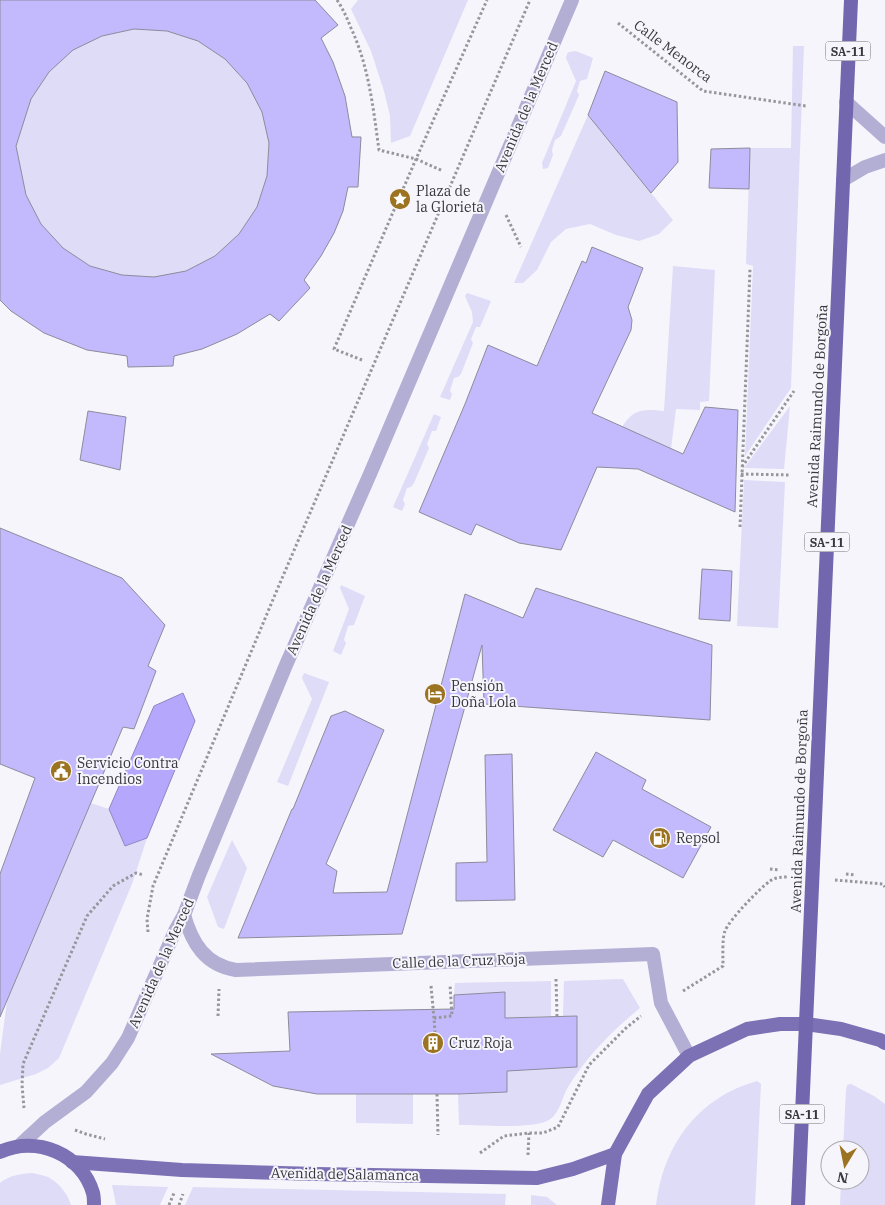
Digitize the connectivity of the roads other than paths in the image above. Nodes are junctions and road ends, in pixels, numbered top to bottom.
1 (572, 0) edge
2 (851, 0) edge
3 (846, 102) junction
4 (885, 136) edge
5 (885, 160) edge
6 (843, 180) junction
7 (184, 915) junction
8 (806, 1024) junction
9 (885, 1044) edge
10 (689, 1056) junction
11 (19, 1146) junction
12 (0, 1152) edge
13 (615, 1154) junction
14 (72, 1162) junction
15 (94, 1205) edge
16 (608, 1205) edge
17 (798, 1205) edge

1 - 7 street, Avenida de la Merced
2 - 3 highway, Avenida Raimundo de Borgoña / SA-11
3 - 4 street
3 - 6 highway, Avenida Raimundo de Borgoña / SA-11
5 - 6 street
6 - 8 highway, Avenida Raimundo de Borgoña / SA-11
7 - 10 street, Calle de la Cruz Roja
7 - 11 street, Avenida de la Merced
8 - 9 main road
8 - 10 main road
8 - 17 highway, SA-11
10 - 13 main road
11 - 12 main road
11 - 14 main road
13 - 14 main road, Avenida de Salamanca
13 - 16 main road
14 - 15 main road

